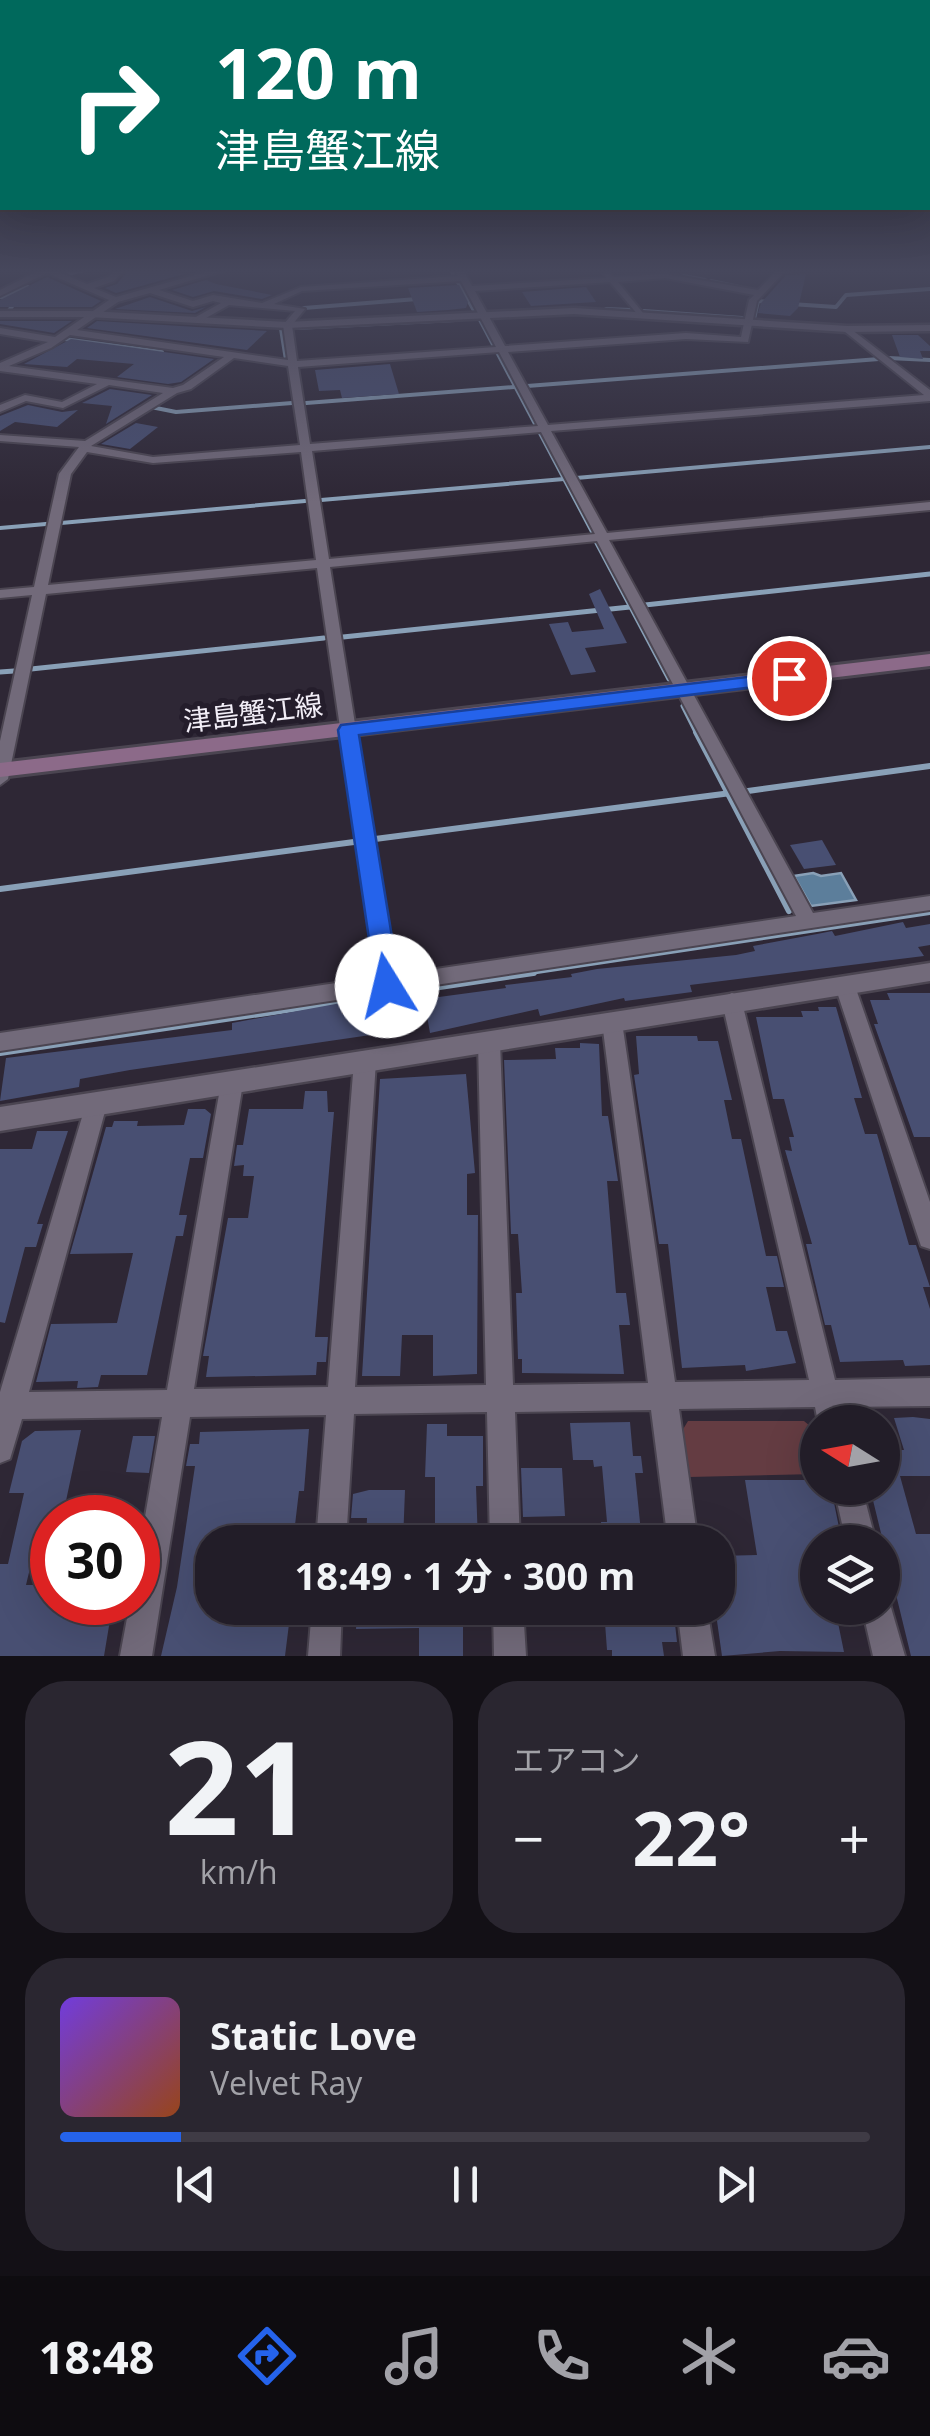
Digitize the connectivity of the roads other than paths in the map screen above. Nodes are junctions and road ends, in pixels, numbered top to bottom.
1 (41, 347) edge
2 (163, 347) edge
3 (291, 347) edge
4 (534, 347) edge
5 (869, 347) edge
6 (497, 350) junction
7 (230, 358) junction
8 (294, 364) junction
9 (0, 368) edge
10 (108, 382) junction
11 (173, 391) junction
12 (930, 397) edge
13 (0, 409) edge
14 (539, 430) junction
15 (0, 438) edge
16 (86, 446) junction
17 (305, 448) junction
18 (930, 506) edge
19 (598, 537) junction
20 (322, 563) junction
21 (40, 590) junction
22 (0, 594) edge
23 (930, 660) edge
24 (684, 690) junction
25 (348, 730) junction
26 (1, 773) edge
27 (930, 903) edge
28 (808, 920) junction
29 (930, 972) edge
30 (387, 986) junction
31 (845, 986) junction
32 (732, 1002) junction
33 (612, 1022) junction
34 (0, 1042) edge
35 (489, 1042) junction
36 (366, 1061) junction
37 (232, 1082) junction
38 (96, 1104) junction
39 (0, 1119) edge
40 (930, 1237) edge
41 (930, 1392) edge
42 (826, 1394) junction
43 (664, 1396) junction
44 (500, 1398) junction
45 (340, 1400) junction
46 (177, 1402) junction
47 (828, 1405) edge
48 (6, 1406) edge
49 (0, 1448) edge
50 (333, 1525) edge
51 (504, 1525) edge
52 (682, 1525) edge
53 (326, 1625) edge
54 (509, 1625) edge
55 (694, 1625) edge
56 (881, 1625) edge
57 (136, 1656) edge
58 (324, 1656) edge
59 (510, 1656) edge
60 (699, 1656) edge
61 (888, 1656) edge

1 - 9 street
2 - 7 street
3 - 8 street
4 - 6 street
5 - 12 street
6 - 8 street
6 - 14 street
7 - 8 street
7 - 11 street
8 - 17 street
9 - 10 street
10 - 11 street
10 - 13 street
11 - 16 street
12 - 14 street
14 - 17 street
14 - 19 street
15 - 16 street
16 - 17 street
16 - 21 street
17 - 20 street
18 - 19 street
19 - 20 street
19 - 24 street
20 - 21 street
20 - 25 street
21 - 22 street
21 - 26 street
23 - 24 main road, 津島蟹江線
24 - 25 main road, 津島蟹江線
24 - 28 street
25 - 26 main road, 津島蟹江線
25 - 30 street
27 - 28 street
28 - 30 street
29 - 31 street
30 - 34 street
31 - 32 street
31 - 40 street
32 - 33 street
32 - 42 street
33 - 35 street
33 - 43 street
35 - 36 street
35 - 44 street
36 - 37 street
36 - 45 street
37 - 38 street
37 - 46 street
38 - 39 street
38 - 48 street
41 - 42 street
42 - 43 street
42 - 47 street
43 - 44 street
43 - 52 street
44 - 45 street
44 - 51 street
45 - 46 street
45 - 50 street
46 - 48 street
46 - 57 street
48 - 49 street
53 - 58 street
54 - 59 street
55 - 60 street
56 - 61 street

